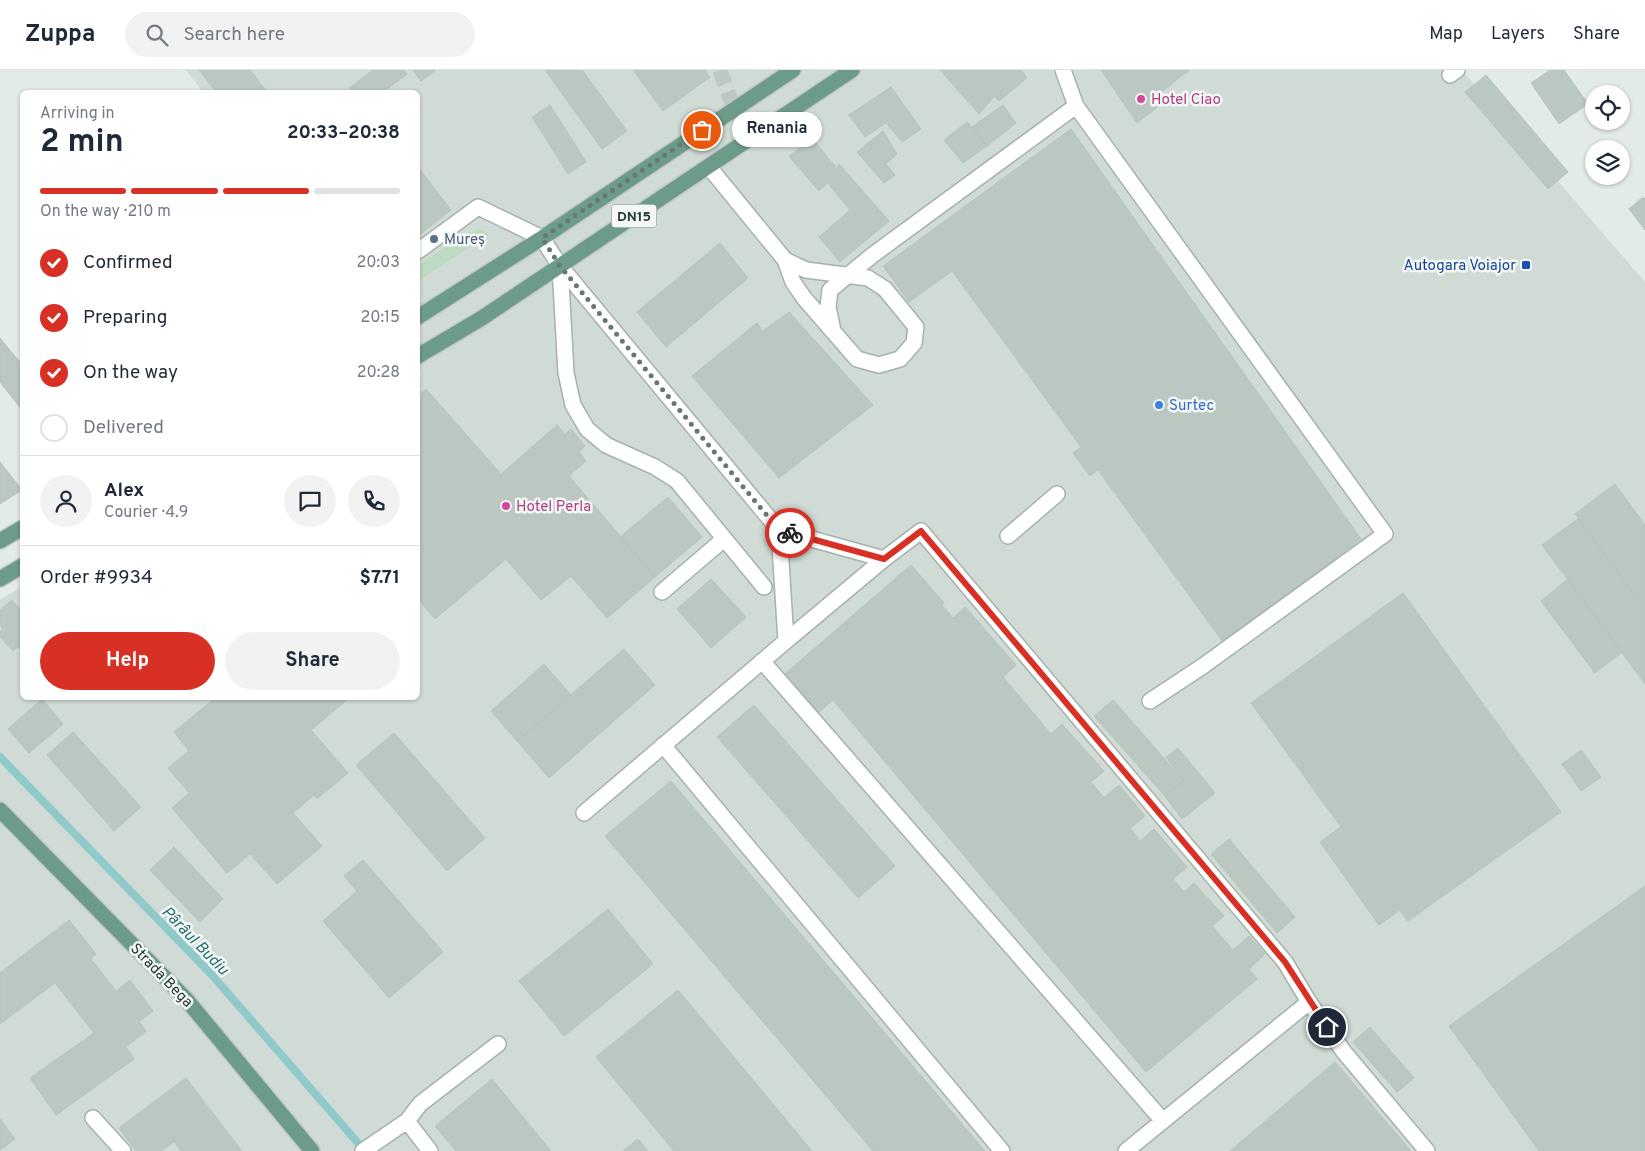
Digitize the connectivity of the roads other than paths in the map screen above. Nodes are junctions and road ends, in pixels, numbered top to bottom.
1 (793, 70) edge
2 (852, 70) edge
3 (1062, 70) edge
4 (1076, 106) junction
5 (709, 167) junction
6 (542, 238) junction
7 (420, 250) edge
8 (785, 260) junction
9 (560, 266) junction
10 (846, 276) junction
11 (420, 315) edge
12 (833, 331) junction
13 (420, 355) edge
14 (1057, 494) dead end
15 (20, 529) edge
16 (779, 530) junction
17 (1008, 536) dead end
18 (724, 539) junction
19 (0, 541) edge
20 (884, 559) junction
21 (20, 567) edge
22 (0, 579) edge
23 (764, 588) dead end
24 (662, 592) dead end
25 (786, 641) junction
26 (762, 661) junction
27 (1150, 700) dead end
28 (663, 745) junction
29 (0, 810) edge
30 (584, 813) dead end
31 (1309, 1002) junction
32 (498, 1044) dead end
33 (94, 1118) dead end
34 (407, 1121) junction
35 (1163, 1121) junction
36 (123, 1151) edge
37 (312, 1151) edge
38 (363, 1151) edge
39 (430, 1151) edge
40 (1002, 1151) edge
41 (1126, 1151) edge
42 (1427, 1151) edge

1 - 6 main road, DN15
2 - 5 main road, DN15
3 - 4 lane
4 - 10 lane
4 - 27 lane
5 - 8 lane
5 - 9 main road, DN15
6 - 7 lane
6 - 9 lane
6 - 11 main road, DN15
8 - 10 lane
8 - 12 lane
9 - 13 main road, DN15
9 - 16 lane
9 - 18 lane
10 - 12 lane
10 - 12 lane
14 - 17 lane
15 - 19 main road
16 - 20 lane
16 - 25 lane
18 - 23 lane
18 - 24 lane
20 - 25 lane
20 - 31 lane
21 - 22 main road
25 - 26 lane
26 - 28 lane
26 - 35 lane
28 - 30 lane
28 - 40 lane
29 - 37 main road, Strada Bega
31 - 35 lane
31 - 42 lane
32 - 34 lane
33 - 36 lane
34 - 38 lane
34 - 39 lane
35 - 41 lane

